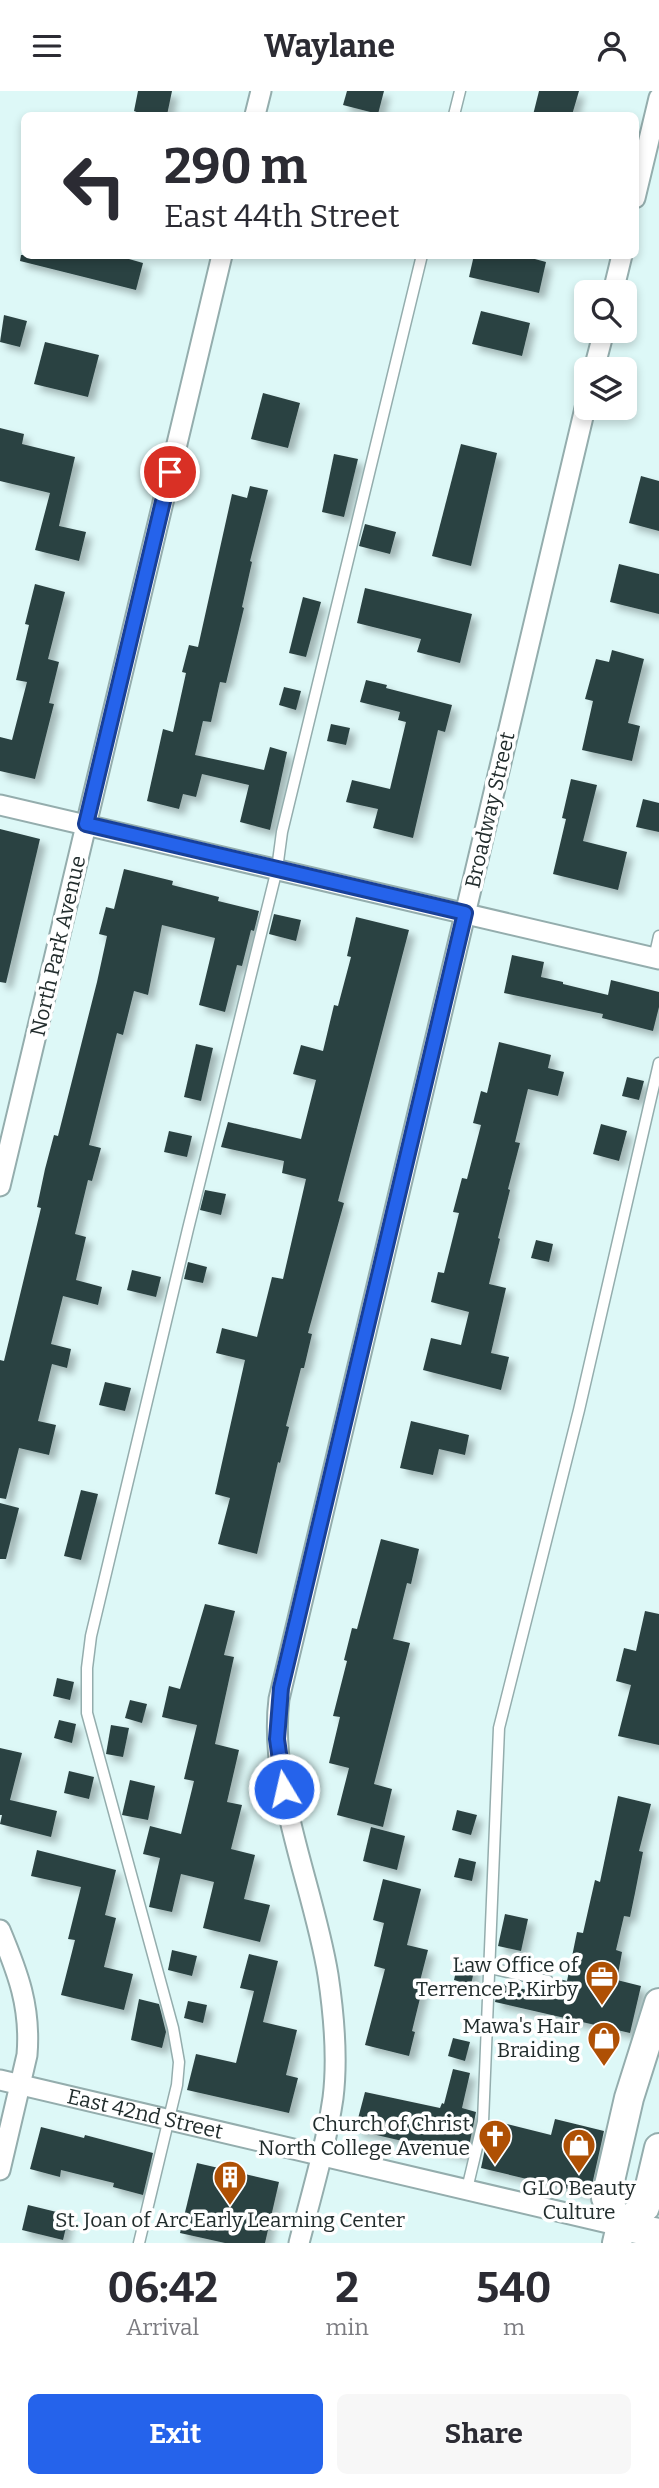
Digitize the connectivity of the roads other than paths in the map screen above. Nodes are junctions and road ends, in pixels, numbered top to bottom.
1 (261, 91) edge
2 (460, 91) edge
3 (659, 98) edge
4 (256, 112) edge
5 (455, 112) edge
6 (639, 181) edge
7 (221, 259) edge
8 (421, 259) edge
9 (621, 259) edge
10 (616, 280) edge
11 (582, 420) edge
12 (0, 805) edge
13 (86, 824) junction
14 (277, 869) junction
15 (465, 913) junction
16 (659, 936) edge
17 (656, 958) edge
18 (659, 1063) edge
19 (0, 1186) edge
20 (0, 1930) edge
21 (490, 1968) junction
22 (548, 1981) dead end
23 (659, 2003) edge
24 (644, 2048) edge
25 (0, 2080) edge
26 (21, 2085) junction
27 (169, 2120) junction
28 (659, 2148) edge
29 (320, 2155) junction
30 (0, 2170) edge
31 (467, 2189) junction
32 (659, 2233) edge
33 (619, 2234) edge
34 (139, 2243) edge
35 (299, 2243) edge

1 - 4 street
2 - 5 lane
3 - 6 street
7 - 13 street, North Park Avenue
8 - 14 lane
9 - 10 street
11 - 15 street, Broadway Street
12 - 13 street
13 - 14 street
13 - 19 street, North Park Avenue
14 - 15 street
14 - 27 lane
15 - 17 street
15 - 29 street, Broadway Street
16 - 17 lane
18 - 21 lane
20 - 26 street
21 - 22 lane
21 - 31 lane
23 - 24 main road
24 - 33 main road
25 - 26 street, East 42nd Street
26 - 27 street, East 42nd Street
26 - 30 street
27 - 29 street, East 42nd Street
27 - 34 lane
28 - 33 main road
29 - 31 street, East 42nd Street
29 - 35 street, Broadway Street
31 - 33 street, East 42nd Street
32 - 33 main road, East 42nd Street

